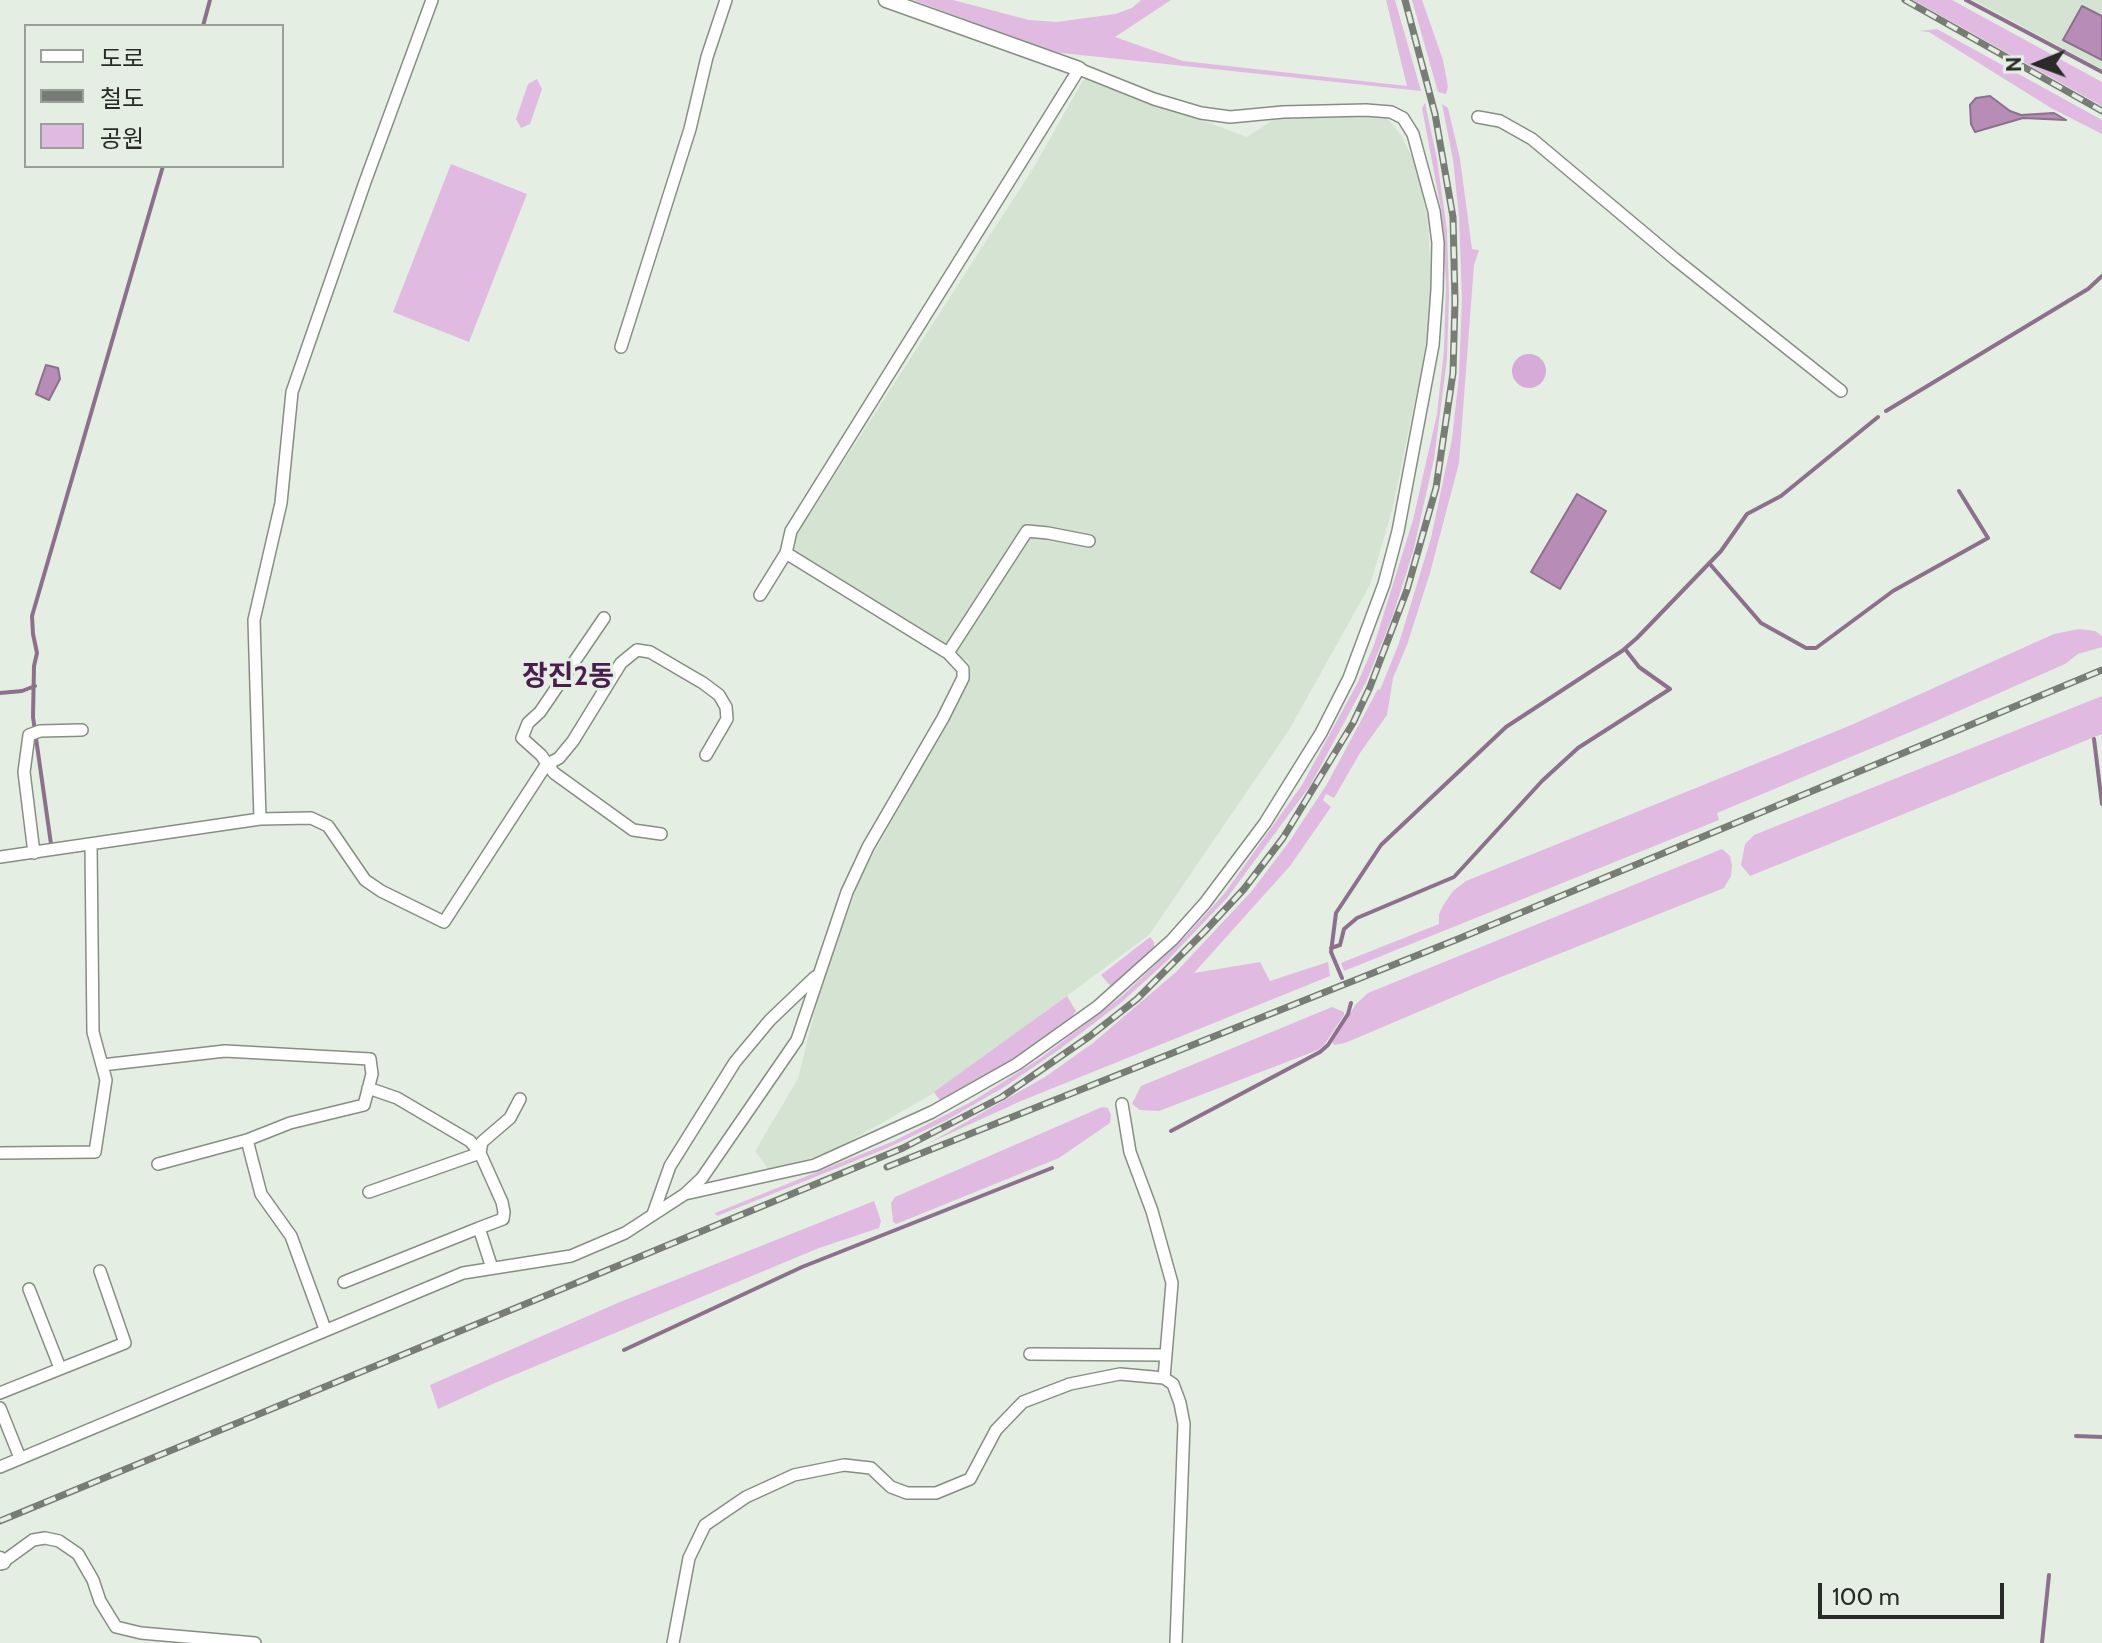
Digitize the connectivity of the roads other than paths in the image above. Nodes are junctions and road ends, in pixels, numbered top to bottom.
1 (432, 0) edge
2 (726, 0) edge
3 (886, 0) edge
4 (1079, 69) junction
5 (1478, 117) dead end
6 (621, 347) dead end
7 (1841, 391) dead end
8 (1089, 541) dead end
9 (786, 553) junction
10 (760, 595) dead end
11 (604, 618) dead end
12 (948, 653) junction
13 (82, 730) dead end
14 (706, 755) dead end
15 (546, 765) junction
16 (260, 819) junction
17 (661, 834) dead end
18 (91, 845) junction
19 (34, 853) junction
20 (0, 857) edge
21 (817, 976) junction
22 (102, 1065) junction
23 (368, 1088) junction
24 (520, 1099) dead end
25 (1122, 1104) dead end
26 (247, 1140) junction
27 (0, 1153) edge
28 (480, 1153) junction
29 (158, 1164) dead end
30 (369, 1192) dead end
31 (685, 1194) junction
32 (653, 1215) junction
33 (479, 1228) junction
34 (492, 1268) junction
35 (100, 1271) dead end
36 (344, 1282) dead end
37 (29, 1289) dead end
38 (325, 1329) junction
39 (1030, 1354) dead end
40 (1166, 1355) junction
41 (60, 1368) junction
42 (1164, 1378) junction
43 (0, 1393) edge
44 (0, 1408) edge
45 (20, 1458) junction
46 (0, 1467) edge
47 (1, 1562) edge
48 (255, 1643) edge
49 (673, 1643) edge
50 (1176, 1643) edge

1 - 16 street
2 - 6 street
3 - 4 street
4 - 9 street
4 - 31 street
5 - 7 street
8 - 12 street
9 - 10 street
9 - 12 street
11 - 15 street
12 - 21 street
13 - 19 street
14 - 15 street
15 - 16 street
15 - 17 street
16 - 18 street
18 - 19 street
18 - 22 street
19 - 20 street
21 - 31 street
21 - 32 street
22 - 23 street
22 - 27 street
23 - 26 street
23 - 28 street
24 - 28 street
25 - 40 street
26 - 29 street
26 - 38 street
28 - 30 street
28 - 33 street
31 - 32 street
32 - 34 street
33 - 34 street
33 - 36 street
34 - 38 street
35 - 41 street
37 - 41 street
38 - 45 street
39 - 40 street
40 - 42 street
41 - 43 street
42 - 49 street
42 - 50 street
44 - 45 street
45 - 46 street
47 - 48 street

